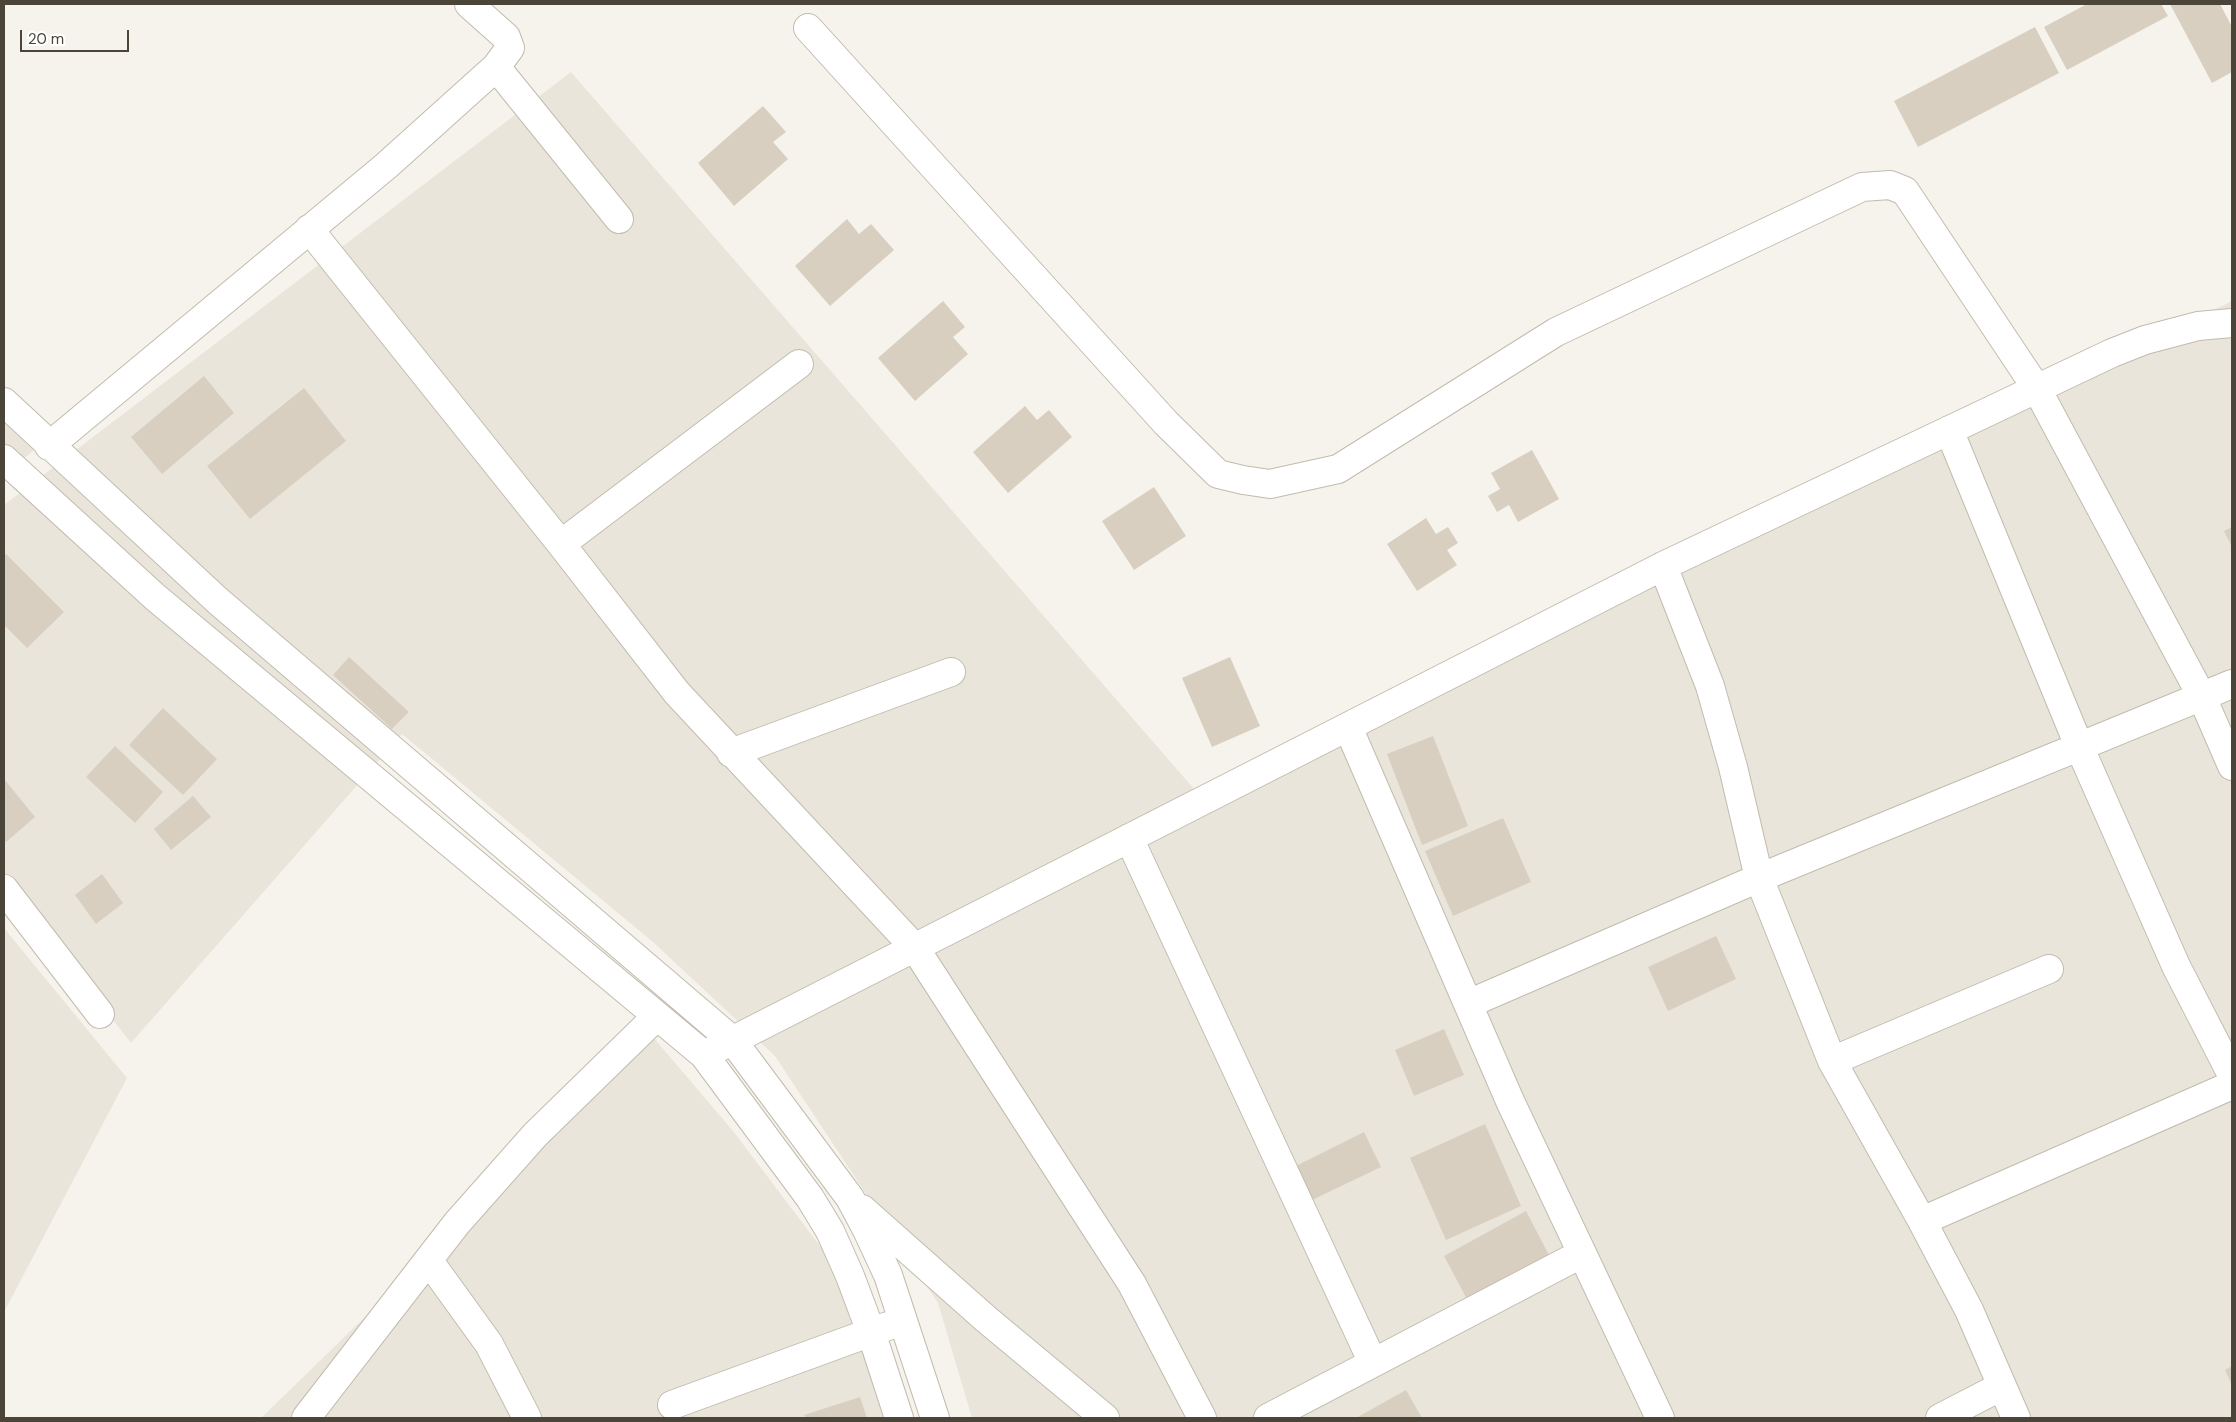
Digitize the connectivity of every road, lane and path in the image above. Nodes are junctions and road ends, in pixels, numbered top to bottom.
1 (469, 4) edge
2 (808, 28) dead end
3 (496, 67) junction
4 (619, 219) dead end
5 (309, 229) junction
6 (2232, 323) edge
7 (798, 364) dead end
8 (2037, 389) junction
9 (8, 414) edge
10 (1949, 430) junction
11 (49, 446) junction
12 (4, 458) edge
13 (561, 544) junction
14 (1663, 566) junction
15 (951, 672) dead end
16 (2232, 684) edge
17 (2202, 697) junction
18 (1348, 727) junction
19 (2079, 746) junction
20 (731, 753) junction
21 (2232, 766) edge
22 (1129, 838) junction
23 (1759, 878) junction
24 (4, 889) edge
25 (915, 948) junction
26 (2049, 969) dead end
27 (1468, 1004) junction
28 (100, 1014) dead end
29 (657, 1016) junction
30 (733, 1041) junction
31 (704, 1055) junction
32 (1832, 1062) junction
33 (2232, 1075) edge
34 (2232, 1085) edge
35 (850, 1198) junction
36 (1922, 1221) junction
37 (1581, 1254) junction
38 (429, 1261) junction
39 (903, 1321) junction
40 (871, 1332) junction
41 (1373, 1363) junction
42 (2002, 1386) junction
43 (672, 1405) dead end
44 (311, 1416) edge
45 (527, 1418) edge
46 (899, 1418) edge
47 (935, 1418) edge
48 (1105, 1418) edge
49 (1202, 1418) edge
50 (1268, 1418) edge
51 (1660, 1418) edge
52 (1940, 1418) edge
53 (2016, 1418) edge

1 - 3 street
2 - 8 street
3 - 4 street
3 - 5 street
5 - 11 street
5 - 13 street
6 - 8 street
7 - 13 street
8 - 10 street
8 - 17 street
9 - 11 street
10 - 14 street
10 - 19 street
11 - 30 street
12 - 29 street
13 - 20 street
14 - 18 street
14 - 23 street
15 - 20 street
16 - 17 street
17 - 19 street
17 - 21 street
18 - 22 street
18 - 27 street
19 - 23 street
19 - 33 street
20 - 25 street
22 - 25 street
22 - 41 street
23 - 27 street
23 - 32 street
24 - 28 street
25 - 30 street
25 - 49 street
26 - 32 street
27 - 37 street
29 - 31 street
29 - 38 street
30 - 31 street
30 - 35 street
31 - 40 street
32 - 36 street
34 - 36 street
35 - 39 street
35 - 48 street
36 - 42 street
37 - 41 street
37 - 51 street
38 - 44 street
38 - 45 street
39 - 40 street
39 - 47 street
40 - 43 street
40 - 46 street
41 - 50 street
42 - 52 street
42 - 53 street

